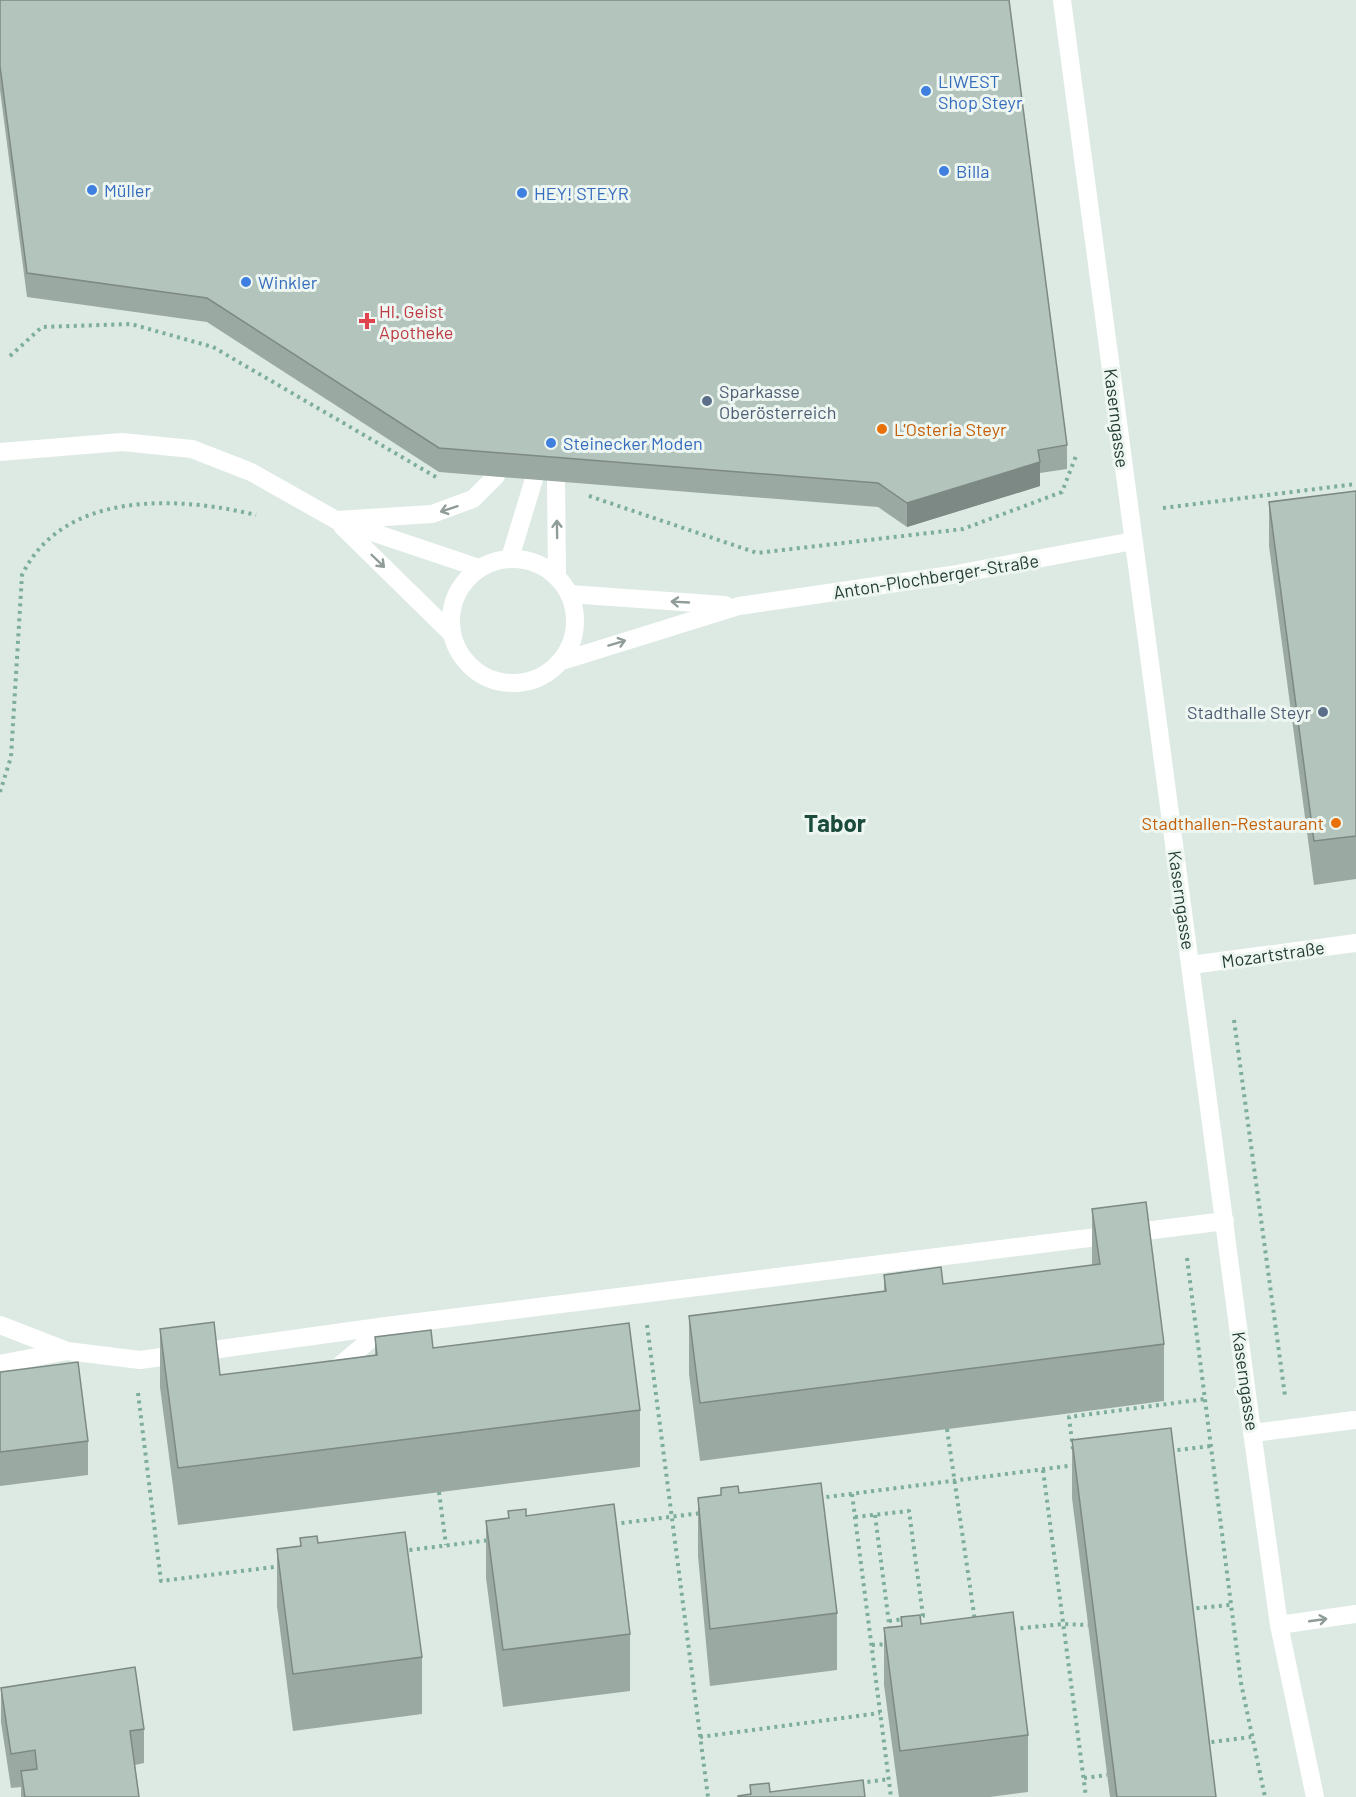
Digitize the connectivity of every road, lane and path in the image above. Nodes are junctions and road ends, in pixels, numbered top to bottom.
1 (1062, 0) edge
2 (10, 356) dead end
3 (0, 452) edge
4 (1076, 456) dead end
5 (496, 476) edge
6 (446, 478) dead end
7 (534, 479) edge
8 (556, 481) edge
9 (1356, 484) edge
10 (584, 495) dead end
11 (1129, 513) junction
12 (266, 519) dead end
13 (336, 520) junction
14 (1133, 541) junction
15 (510, 558) junction
16 (479, 568) junction
17 (558, 577) junction
18 (569, 594) junction
19 (739, 606) junction
20 (451, 633) junction
21 (562, 660) junction
22 (0, 792) edge
23 (1356, 943) edge
24 (1191, 965) junction
25 (1233, 1018) dead end
26 (1225, 1221) junction
27 (1183, 1226) junction
28 (643, 1294) junction
29 (0, 1325) edge
30 (386, 1326) junction
31 (67, 1351) junction
32 (140, 1360) junction
33 (0, 1364) edge
34 (320, 1383) edge
35 (1205, 1399) junction
36 (1354, 1420) dead end
37 (1289, 1428) junction
38 (947, 1429) dead end
39 (1253, 1433) junction
40 (1211, 1446) junction
41 (1166, 1452) edge
42 (1087, 1464) edge
43 (1075, 1465) junction
44 (1043, 1470) junction
45 (957, 1481) junction
46 (439, 1492) dead end
47 (852, 1494) junction
48 (807, 1500) edge
49 (706, 1513) edge
50 (875, 1515) junction
51 (672, 1517) junction
52 (855, 1517) junction
53 (613, 1524) edge
54 (494, 1539) edge
55 (446, 1545) junction
56 (399, 1551) edge
57 (292, 1564) edge
58 (1230, 1605) junction
59 (1186, 1609) edge
60 (1356, 1614) edge
61 (888, 1621) junction
62 (1064, 1624) junction
63 (1089, 1625) edge
64 (1280, 1625) junction
65 (1009, 1630) edge
66 (976, 1633) edge
67 (872, 1645) junction
68 (880, 1713) junction
69 (700, 1737) junction
70 (1251, 1737) junction
71 (1203, 1744) edge
72 (1107, 1775) edge
73 (1084, 1778) junction
74 (889, 1779) junction
75 (854, 1784) edge
76 (708, 1797) edge
77 (891, 1797) edge
78 (1086, 1797) edge
79 (1265, 1797) edge
80 (1316, 1797) edge

1 - 11 street, Kaserngasse
2 - 6 path
3 - 13 street, Anton-Plochberger-Straße
4 - 10 path
5 -> 13 street
7 - 15 street
17 -> 8 street
9 - 11 path
11 - 14 street, Kaserngasse
12 - 22 path
13 - 16 street, Anton-Plochberger-Straße
13 -> 20 street, Anton-Plochberger-Straße
14 - 19 street, Anton-Plochberger-Straße
14 - 24 street, Kaserngasse
15 - 16 street, Anton-Plochberger-Straße
15 - 17 street, Anton-Plochberger-Straße
16 - 20 street, Anton-Plochberger-Straße
17 - 18 street, Anton-Plochberger-Straße
19 -> 18 street, Anton-Plochberger-Straße
18 - 21 street, Anton-Plochberger-Straße
21 -> 19 street, Anton-Plochberger-Straße
20 - 21 street, Anton-Plochberger-Straße
23 - 24 street, Mozartstraße
24 - 26 street, Kaserngasse
25 - 37 path
26 - 27 street
26 - 39 street, Kaserngasse
27 - 28 street
27 - 35 path
28 - 30 street
28 - 51 path
29 - 31 street
30 - 32 street
30 - 34 street
31 - 32 street
31 - 33 street
32 - 57 path
35 - 40 path
35 - 43 path
36 - 37 street
37 - 39 street
38 - 45 path
39 - 64 street, Kaserngasse
40 - 41 path
40 - 58 path
42 - 43 path
43 - 44 path
44 - 45 path
44 - 62 path
45 - 47 path
45 - 66 path
46 - 55 path
47 - 48 path
47 - 52 path
49 - 51 path
50 - 52 path
50 - 61 path
50 - 61 path
51 - 53 path
51 - 69 path
52 - 67 path
54 - 55 path
55 - 56 path
58 - 59 path
58 - 70 path
64 -> 60 street
61 - 67 path
62 - 63 path
62 - 65 path
62 - 73 path
64 - 80 street, Kaserngasse
67 - 68 path
68 - 69 path
68 - 74 path
69 - 76 path
70 - 71 path
70 - 79 path
72 - 73 path
73 - 78 path
74 - 75 path
74 - 77 path

